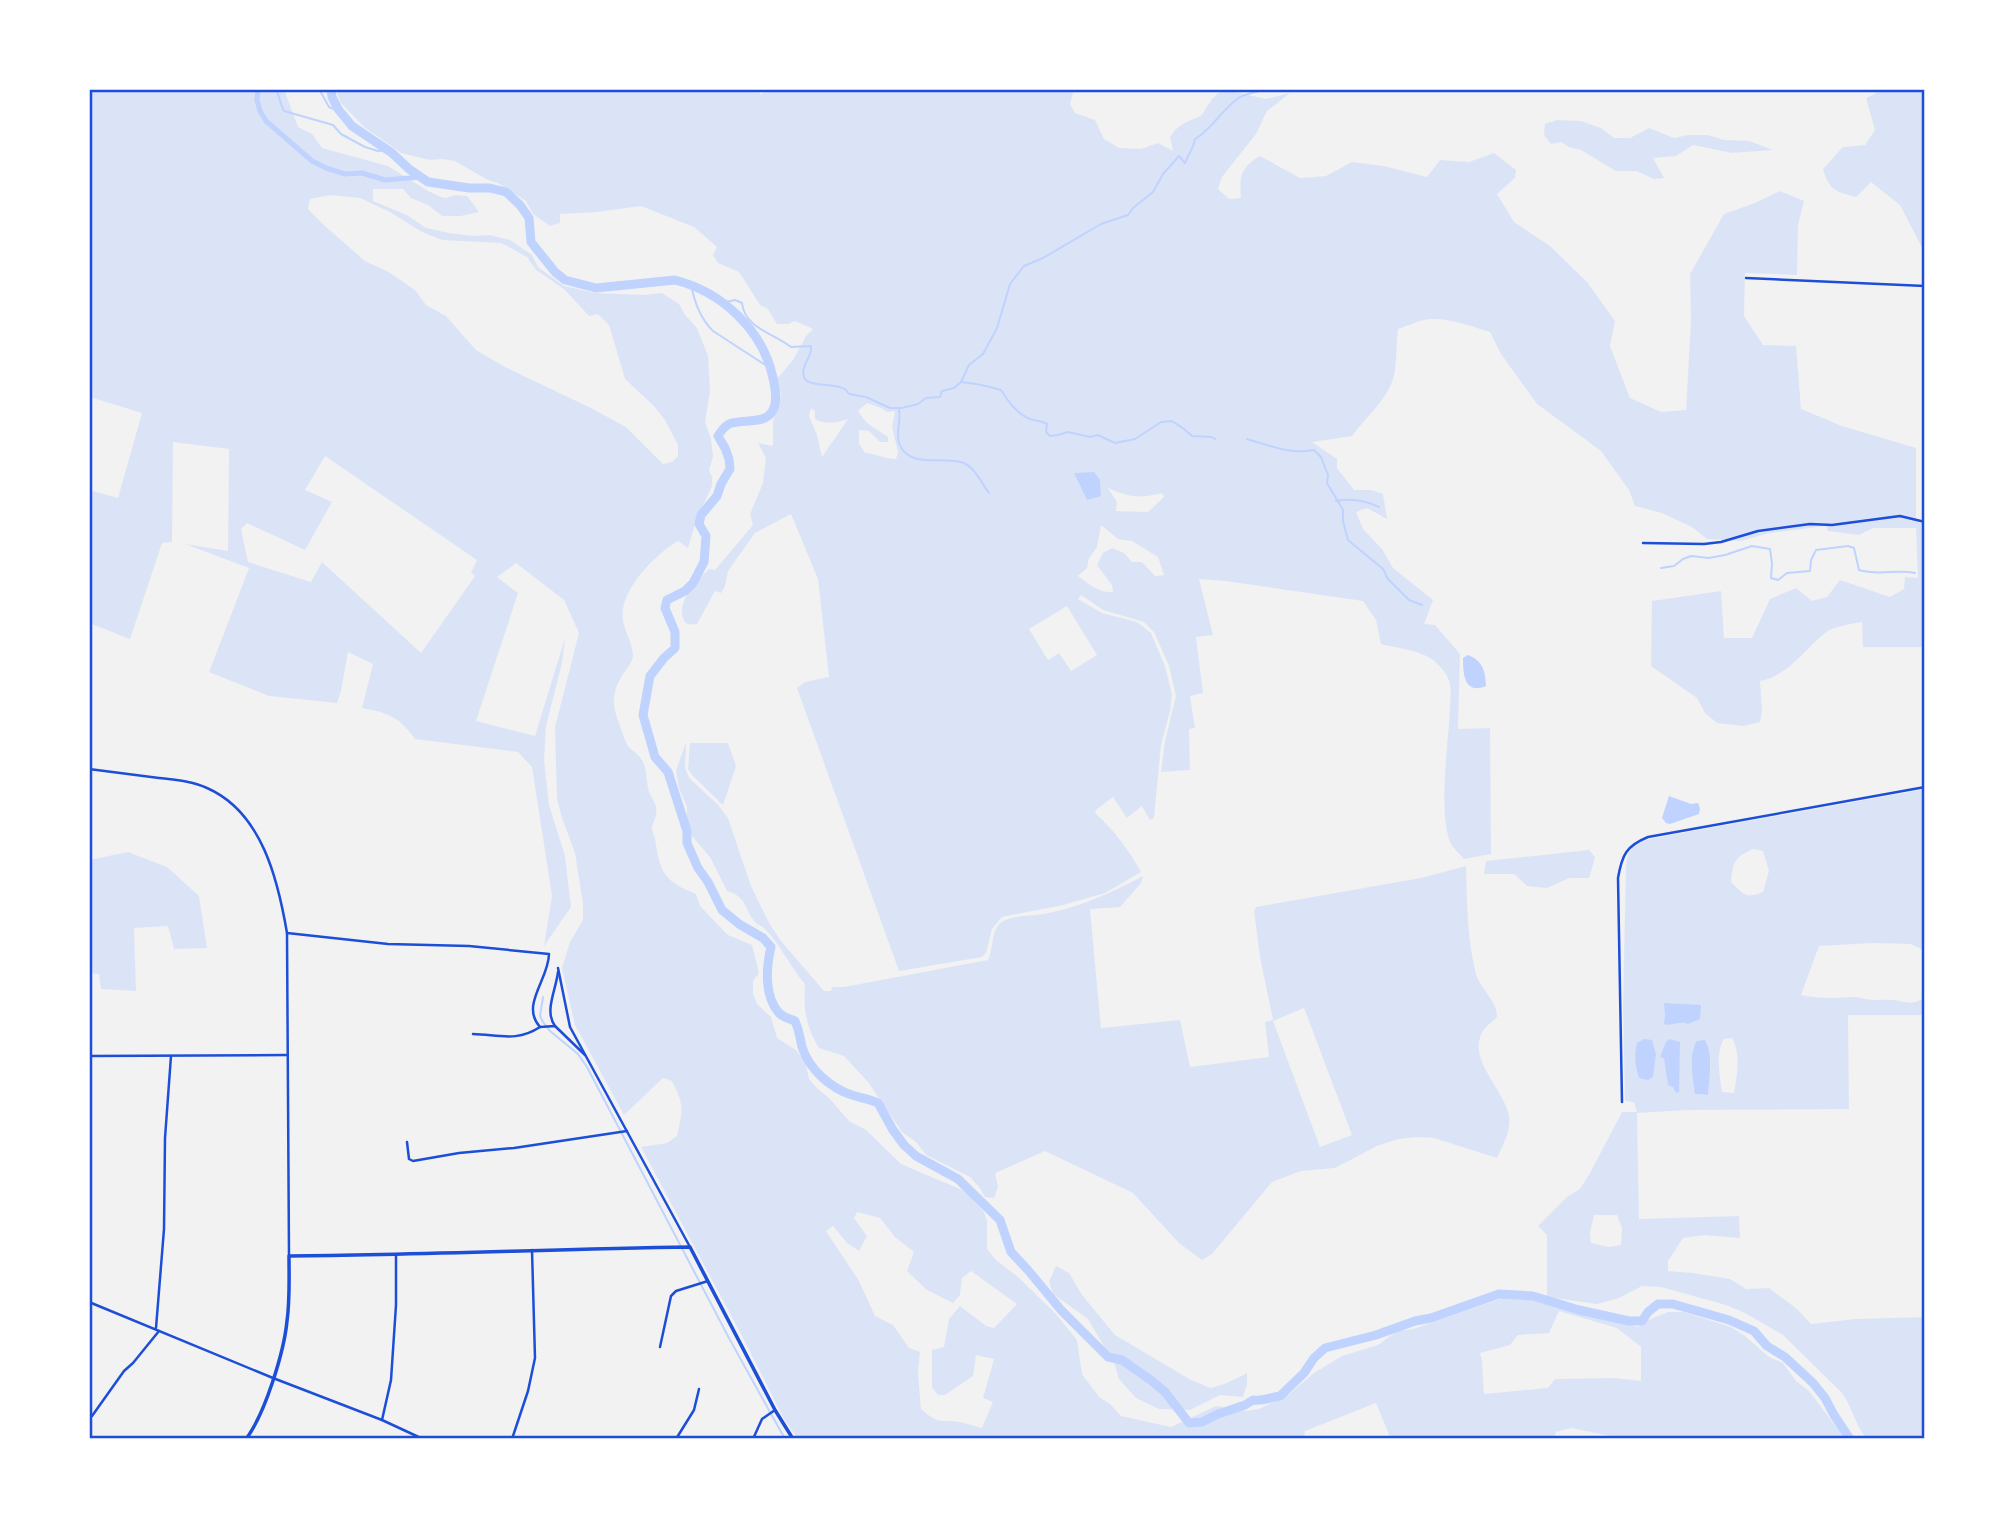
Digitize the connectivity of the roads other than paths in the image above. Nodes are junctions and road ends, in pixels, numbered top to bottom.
1 (1746, 278) dead end
2 (1925, 286) edge
3 (1925, 522) edge
4 (1643, 543) dead end
5 (89, 769) edge
6 (1925, 787) edge
7 (287, 933) junction
8 (555, 1026) junction
9 (541, 1027) junction
10 (473, 1034) dead end
11 (287, 1055) junction
12 (585, 1055) junction
13 (89, 1056) edge
14 (171, 1056) junction
15 (1622, 1102) dead end
16 (627, 1131) junction
17 (407, 1142) dead end
18 (690, 1247) junction
19 (532, 1250) junction
20 (396, 1255) junction
21 (289, 1256) junction
22 (708, 1281) junction
23 (89, 1302) edge
24 (157, 1330) junction
25 (660, 1347) dead end
26 (273, 1378) junction
27 (699, 1389) dead end
28 (775, 1410) junction
29 (92, 1416) dead end
30 (383, 1420) junction
31 (246, 1439) edge
32 (423, 1439) edge
33 (512, 1439) edge
34 (676, 1439) edge
35 (753, 1439) edge
36 (793, 1439) edge

1 - 2 street
3 - 4 street
5 - 7 street
6 - 15 street
7 - 9 street
7 - 11 street
8 - 9 street
8 - 12 street
8 - 12 street
9 - 10 street
11 - 14 street
11 - 21 street
12 - 16 street
13 - 14 street
14 - 24 street
16 - 17 street
16 - 18 street
18 - 19 street
18 - 22 street
19 - 20 street
19 - 33 street
20 - 21 street
20 - 30 street
21 - 26 street
22 - 25 street
22 - 28 street
23 - 24 street
24 - 26 street
24 - 29 street
26 - 30 street
26 - 31 street
27 - 34 street
28 - 35 street
28 - 36 street
30 - 32 street

